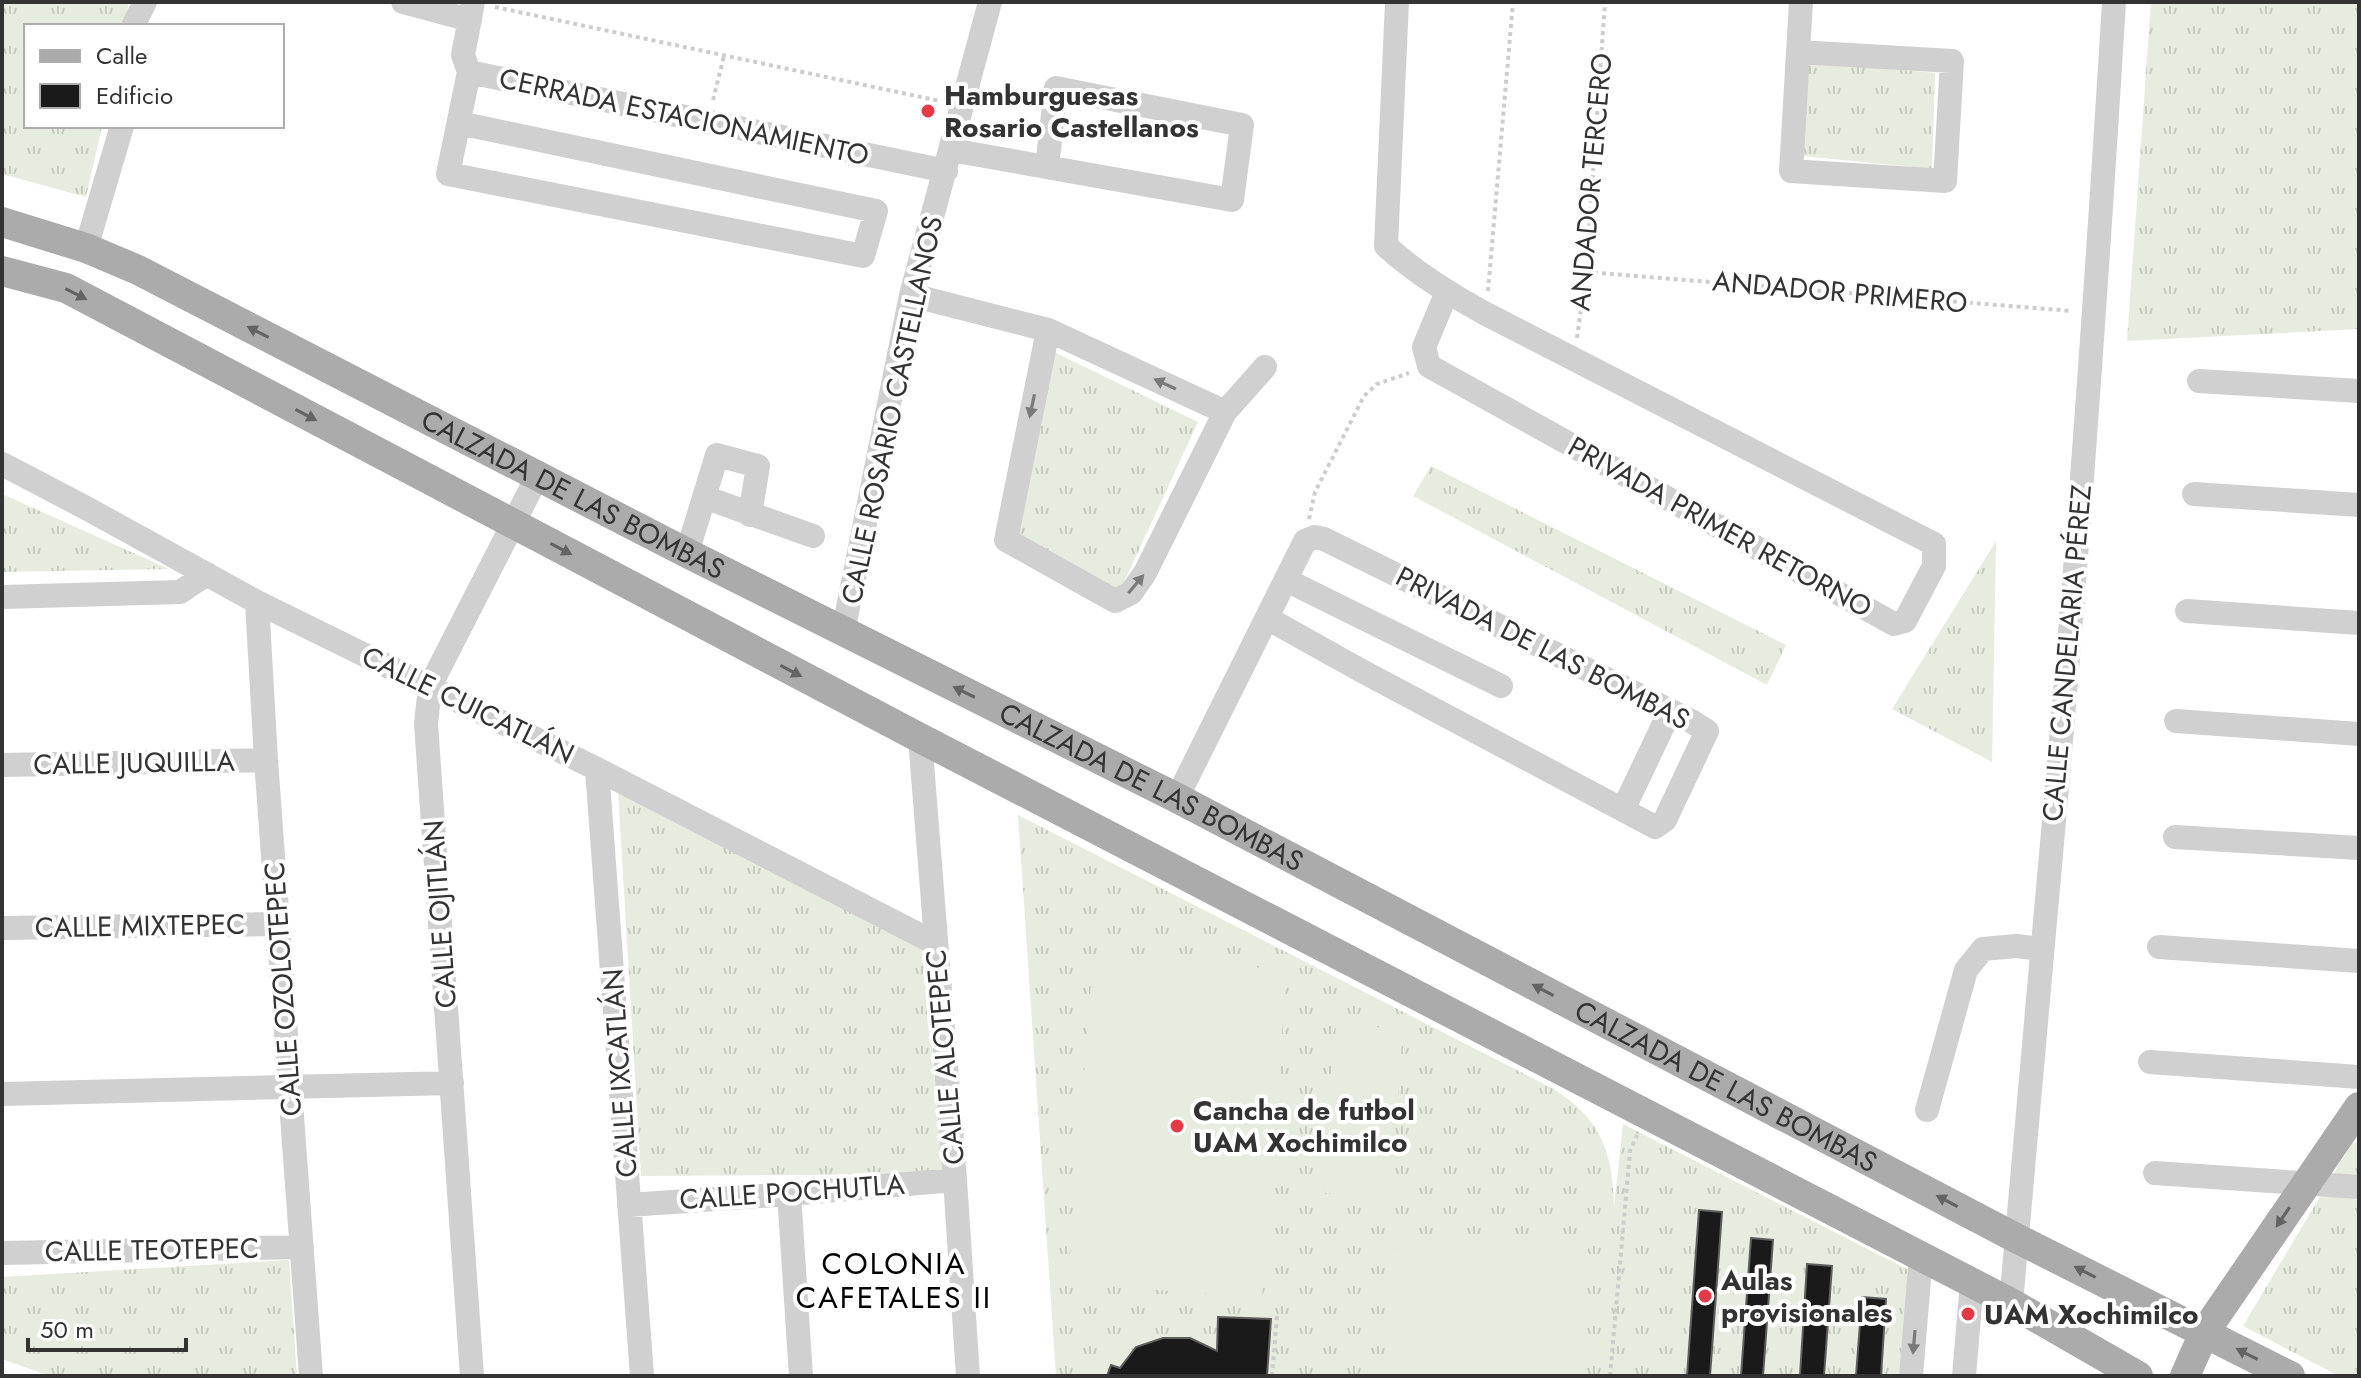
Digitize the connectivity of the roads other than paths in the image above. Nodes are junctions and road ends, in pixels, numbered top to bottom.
1 (145, 2) edge
2 (403, 2) edge
3 (990, 2) edge
4 (1397, 2) edge
5 (1801, 2) edge
6 (2114, 2) edge
7 (472, 8) edge
8 (134, 24) edge
9 (1798, 52) junction
10 (469, 72) junction
11 (459, 123) junction
12 (121, 128) edge
13 (948, 160) junction
14 (1047, 167) junction
15 (2, 222) edge
16 (86, 248) junction
17 (2, 271) edge
18 (1447, 292) junction
19 (911, 295) junction
20 (1048, 330) junction
21 (1265, 367) dead end
22 (2199, 381) dead end
23 (2359, 391) edge
24 (1225, 412) junction
25 (2, 464) edge
26 (537, 477) junction
27 (2194, 494) dead end
28 (704, 497) junction
29 (2359, 505) edge
30 (750, 515) junction
31 (512, 524) junction
32 (813, 536) dead end
33 (687, 553) junction
34 (207, 574) junction
35 (1286, 580) junction
36 (2, 597) edge
37 (257, 602) junction
38 (2187, 611) dead end
39 (1267, 618) junction
40 (2359, 623) edge
41 (843, 632) junction
42 (430, 686) junction
43 (1501, 686) dead end
44 (1670, 711) junction
45 (2176, 721) dead end
46 (2359, 734) edge
47 (920, 738) junction
48 (266, 760) junction
49 (2, 765) edge
50 (597, 769) junction
51 (1177, 798) junction
52 (1623, 810) junction
53 (2175, 837) dead end
54 (2359, 848) edge
55 (279, 924) junction
56 (2, 928) edge
57 (935, 943) junction
58 (2159, 947) dead end
59 (2041, 949) junction
60 (2359, 961) edge
61 (2150, 1062) dead end
62 (2359, 1077) edge
63 (452, 1083) junction
64 (291, 1087) junction
65 (2, 1094) edge
66 (2359, 1107) edge
67 (1927, 1110) dead end
68 (2155, 1173) dead end
69 (955, 1180) junction
70 (2307, 1182) junction
71 (2359, 1187) edge
72 (789, 1194) junction
73 (629, 1205) junction
74 (2016, 1238) junction
75 (302, 1247) junction
76 (2, 1253) edge
77 (1921, 1256) junction
78 (1972, 1282) junction
79 (2011, 1303) junction
80 (2204, 1333) junction
81 (311, 1376) edge
82 (472, 1376) edge
83 (642, 1376) edge
84 (801, 1376) edge
85 (968, 1376) edge
86 (1911, 1376) edge
87 (1964, 1376) edge
88 (2138, 1376) edge
89 (2185, 1376) edge
90 (2290, 1376) edge

1 - 8 street
2 - 7 street
3 - 13 street, CALLE ROSARIO CASTELLANOS
4 - 18 street, PRIVADA PRIMER RETORNO
5 - 9 street
6 - 59 street, CALLE CANDELARIA PÉREZ
7 - 10 street
9 - 9 street
10 - 11 street, CERRADA ESTACIONAMIENTO
10 - 13 street, CERRADA ESTACIONAMIENTO
11 - 11 street, CERRADA ESTACIONAMIENTO
12 - 16 street
13 - 14 street, CERRADA ESTACIONAMIENTO
13 - 19 street, CALLE ROSARIO CASTELLANOS
14 - 14 street, CERRADA ESTACIONAMIENTO
15 - 16 main road, CALZADA DE LAS BOMBAS
26 -> 16 main road, CALZADA DE LAS BOMBAS
17 -> 31 main road, CALZADA DE LAS BOMBAS
18 - 18 street, PRIVADA PRIMER RETORNO
19 - 20 street
19 - 41 street, CALLE ROSARIO CASTELLANOS
24 -> 20 street
20 -> 24 street
21 - 24 street
22 - 23 street
25 - 34 street, CALLE CUICATLÁN
26 - 31 street, CALLE OJITLÁN
26 - 33 main road, CALZADA DE LAS BOMBAS
27 - 29 street
28 - 30 street
28 - 30 street
28 - 33 street
30 - 32 street
31 - 42 street, CALLE OJITLÁN
31 -> 47 main road, CALZADA DE LAS BOMBAS
33 - 41 main road, CALZADA DE LAS BOMBAS
34 - 36 street
34 - 37 street, CALLE CUICATLÁN
35 - 39 street
35 - 43 street
35 - 44 street, PRIVADA DE LAS BOMBAS
37 - 42 street, CALLE CUICATLÁN
37 - 48 street, CALLE OZOLOTEPEC
38 - 40 street
39 - 51 street
39 - 52 street, PRIVADA DE LAS BOMBAS
51 -> 41 main road, CALZADA DE LAS BOMBAS
42 - 50 street, CALLE CUICATLÁN
42 - 63 street, CALLE OJITLÁN
44 - 52 street
44 - 52 street, PRIVADA DE LAS BOMBAS
45 - 46 street
47 - 57 street, CALLE ALOTEPEC
47 - 77 main road, CALZADA DE LAS BOMBAS
48 - 49 street, CALLE JUQUILLA
48 - 55 street, CALLE OZOLOTEPEC
50 - 57 street, CALLE CUICATLÁN
50 - 73 street, CALLE IXCATLÁN
74 -> 51 main road, CALZADA DE LAS BOMBAS
53 - 54 street
55 - 56 street, CALLE MIXTEPEC
55 - 64 street, CALLE OZOLOTEPEC
57 - 69 street, CALLE ALOTEPEC
58 - 60 street
59 - 67 street
59 - 74 street, CALLE CANDELARIA PÉREZ
61 - 62 street
63 - 64 street
63 - 82 street, CALLE OJITLÁN
64 - 65 street
64 - 75 street, CALLE OZOLOTEPEC
66 - 70 main road
68 - 70 street
69 - 72 street, CALLE POCHUTLA
69 - 85 street, CALLE ALOTEPEC
70 - 71 street
70 -> 80 main road
72 - 73 street, CALLE POCHUTLA
72 - 84 street
73 - 83 street, CALLE IXCATLÁN
74 - 79 street, CALLE CANDELARIA PÉREZ
80 -> 74 main road, CALZADA DE LAS BOMBAS
75 - 76 street, CALLE TEOTEPEC
75 - 81 street, CALLE OZOLOTEPEC
77 - 78 main road, CALZADA DE LAS BOMBAS
77 -> 86 street
78 - 79 main road, CALZADA DE LAS BOMBAS
78 - 87 street
79 - 88 main road, CALZADA DE LAS BOMBAS
80 - 89 main road
90 -> 80 main road, CALZADA DE LAS BOMBAS

